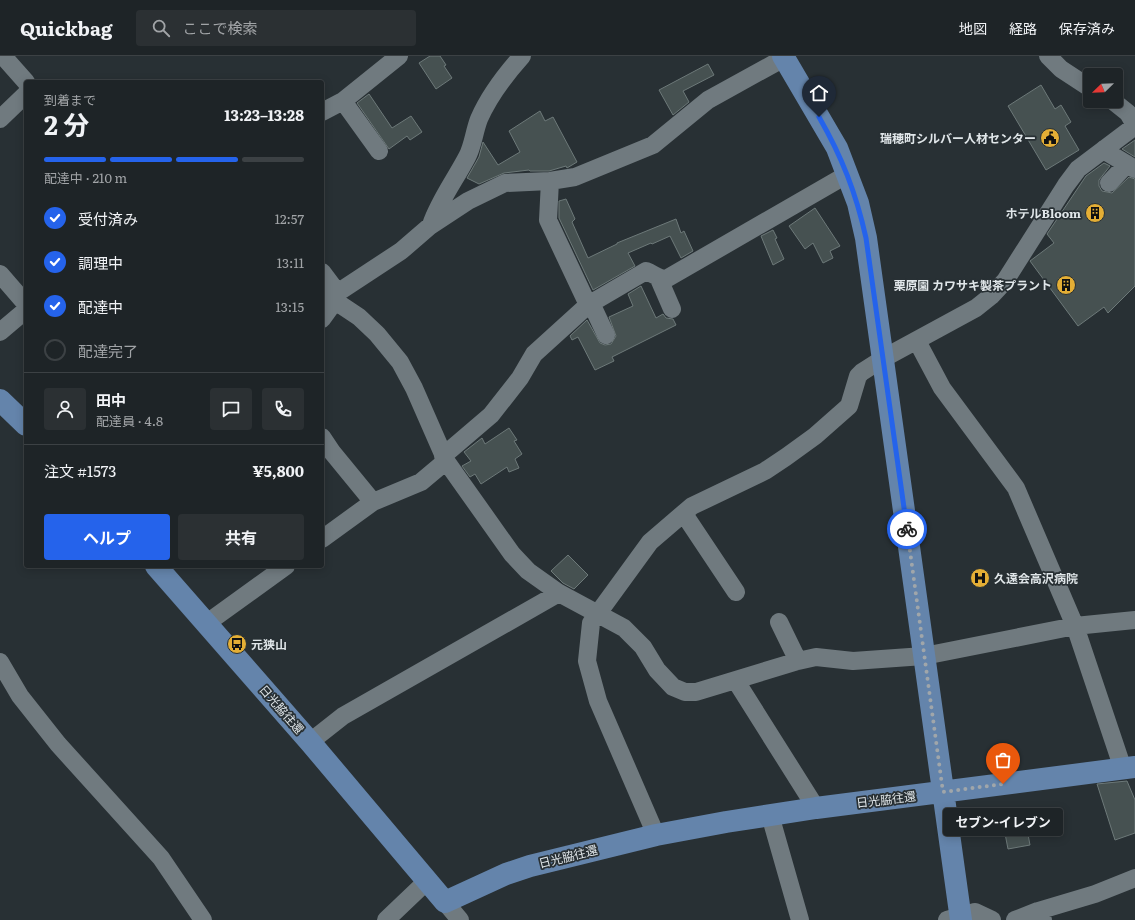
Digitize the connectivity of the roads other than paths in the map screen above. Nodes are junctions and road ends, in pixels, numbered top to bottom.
1 (3, 56) edge
2 (399, 56) edge
3 (522, 56) edge
4 (1048, 56) edge
5 (783, 57) edge
6 (24, 80) edge
7 (1083, 83) edge
8 (24, 96) edge
9 (342, 101) junction
10 (1123, 108) edge
11 (324, 111) edge
12 (0, 119) edge
13 (1135, 125) edge
14 (1104, 148) junction
15 (379, 151) dead end
16 (1131, 166) edge
17 (848, 174) junction
18 (550, 181) junction
19 (1109, 183) dead end
20 (430, 226) junction
21 (0, 274) edge
22 (324, 278) edge
23 (659, 279) junction
24 (330, 297) edge
25 (24, 302) edge
26 (589, 304) junction
27 (672, 309) dead end
28 (24, 312) edge
29 (324, 314) edge
30 (0, 332) edge
31 (606, 335) dead end
32 (917, 341) junction
33 (884, 358) junction
34 (2, 405) edge
35 (24, 423) edge
36 (324, 439) edge
37 (445, 458) junction
38 (373, 502) junction
39 (684, 514) junction
40 (324, 539) edge
41 (158, 568) edge
42 (283, 568) edge
43 (736, 592) dead end
44 (559, 593) junction
45 (598, 614) junction
46 (1135, 620) edge
47 (779, 622) dead end
48 (207, 623) junction
49 (1075, 626) junction
50 (924, 656) junction
51 (798, 661) junction
52 (0, 662) edge
53 (736, 681) junction
54 (310, 742) junction
55 (1129, 768) edge
56 (943, 792) junction
57 (816, 808) junction
58 (770, 815) junction
59 (656, 835) junction
60 (1135, 878) edge
61 (428, 880) junction
62 (445, 902) junction
63 (1041, 916) edge
64 (956, 919) edge
65 (203, 920) edge
66 (386, 920) edge
67 (460, 920) edge
68 (800, 920) edge
69 (992, 920) edge
70 (1015, 920) edge

1 - 6 street
2 - 9 street
3 - 20 street
4 - 7 street
5 - 17 main road
5 - 18 street
8 - 12 street
9 - 11 street
9 - 15 street
10 - 13 street
13 - 14 street
14 - 16 street
14 - 32 street
16 - 19 street
17 - 23 street
17 - 33 main road
18 - 20 street
18 - 26 street
20 - 24 street
21 - 25 street
22 - 24 street
23 - 26 street
23 - 27 street
24 - 29 street
24 - 37 street
26 - 31 street
26 - 37 street
28 - 30 street
32 - 33 street
32 - 49 street
33 - 39 street
33 - 50 main road
34 - 35 main road
36 - 38 street
37 - 38 street
37 - 44 street
38 - 40 street
39 - 43 street
39 - 45 street
41 - 48 main road, 日光脇往還
42 - 48 street
44 - 45 street
44 - 54 street
45 - 53 street
45 - 59 street
46 - 49 street
47 - 51 street
48 - 54 main road, 日光脇往還
49 - 50 street
49 - 55 street
50 - 51 street
50 - 56 main road
51 - 53 street
52 - 65 street
53 - 57 street
54 - 61 main road, 日光脇往還
55 - 56 main road, 日光脇往還
56 - 57 main road, 日光脇往還
56 - 64 main road
57 - 58 main road, 日光脇往還
58 - 59 main road, 日光脇往還
58 - 68 street
59 - 62 main road, 日光脇往還
60 - 63 street
61 - 62 main road, 日光脇往還
61 - 66 street
62 - 67 street
63 - 70 street
64 - 69 street

